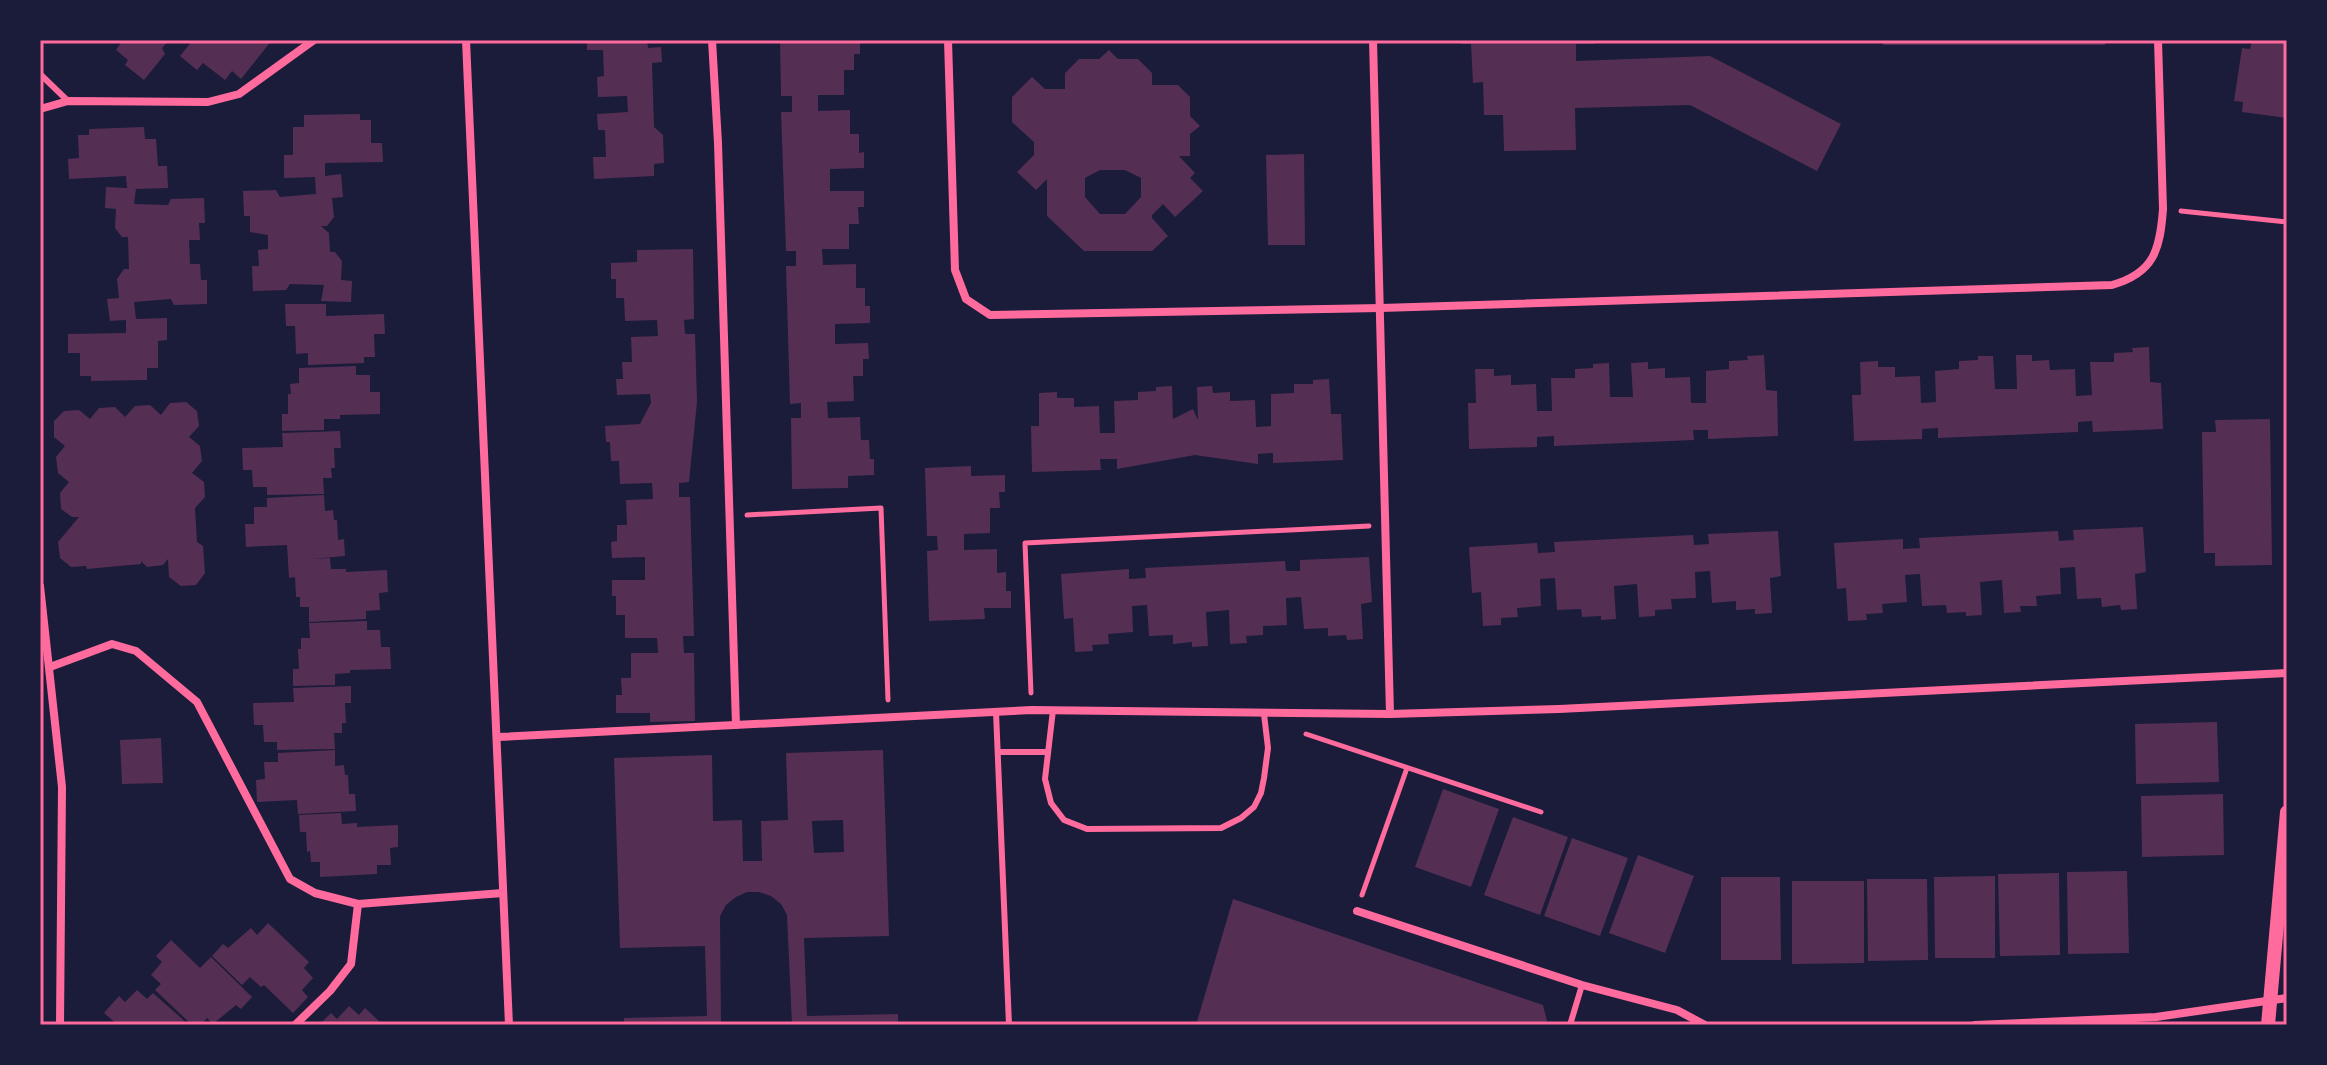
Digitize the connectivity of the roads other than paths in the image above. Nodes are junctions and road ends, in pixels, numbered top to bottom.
1 (314, 40) edge
2 (466, 40) edge
3 (712, 40) edge
4 (948, 40) edge
5 (1373, 40) edge
6 (2158, 40) edge
7 (40, 74) edge
8 (68, 101) junction
9 (40, 109) edge
10 (1381, 308) junction
11 (40, 586) edge
12 (50, 667) junction
13 (2287, 673) edge
14 (1053, 710) junction
15 (996, 712) junction
16 (1390, 714) junction
17 (1264, 717) junction
18 (736, 725) junction
19 (498, 737) junction
20 (998, 752) junction
21 (1047, 752) junction
22 (2287, 812) edge
23 (503, 893) junction
24 (358, 904) junction
25 (1357, 911) road end
26 (1582, 985) junction
27 (2287, 998) edge
28 (2271, 999) junction
29 (60, 1025) edge
30 (295, 1025) edge
31 (509, 1025) edge
32 (1009, 1025) edge
33 (1570, 1025) edge
34 (1705, 1025) edge
35 (1975, 1025) edge
36 (2268, 1025) edge

1 - 8 street
2 - 19 street
3 - 18 street
4 - 10 street
5 - 10 street
6 - 10 street
7 - 8 lane
8 - 9 street
10 - 16 street
11 - 12 street
12 - 24 street
12 - 29 street
13 - 16 street
14 - 15 street
14 - 17 street
14 - 21 lane
15 - 18 street
15 - 20 lane
16 - 17 street
17 - 21 lane
18 - 19 street
19 - 23 street
20 - 21 lane
20 - 32 lane
22 - 28 street
23 - 24 street
23 - 31 street
24 - 30 street
25 - 26 street
26 - 33 lane
26 - 34 street
27 - 28 street
28 - 35 street
28 - 36 street

